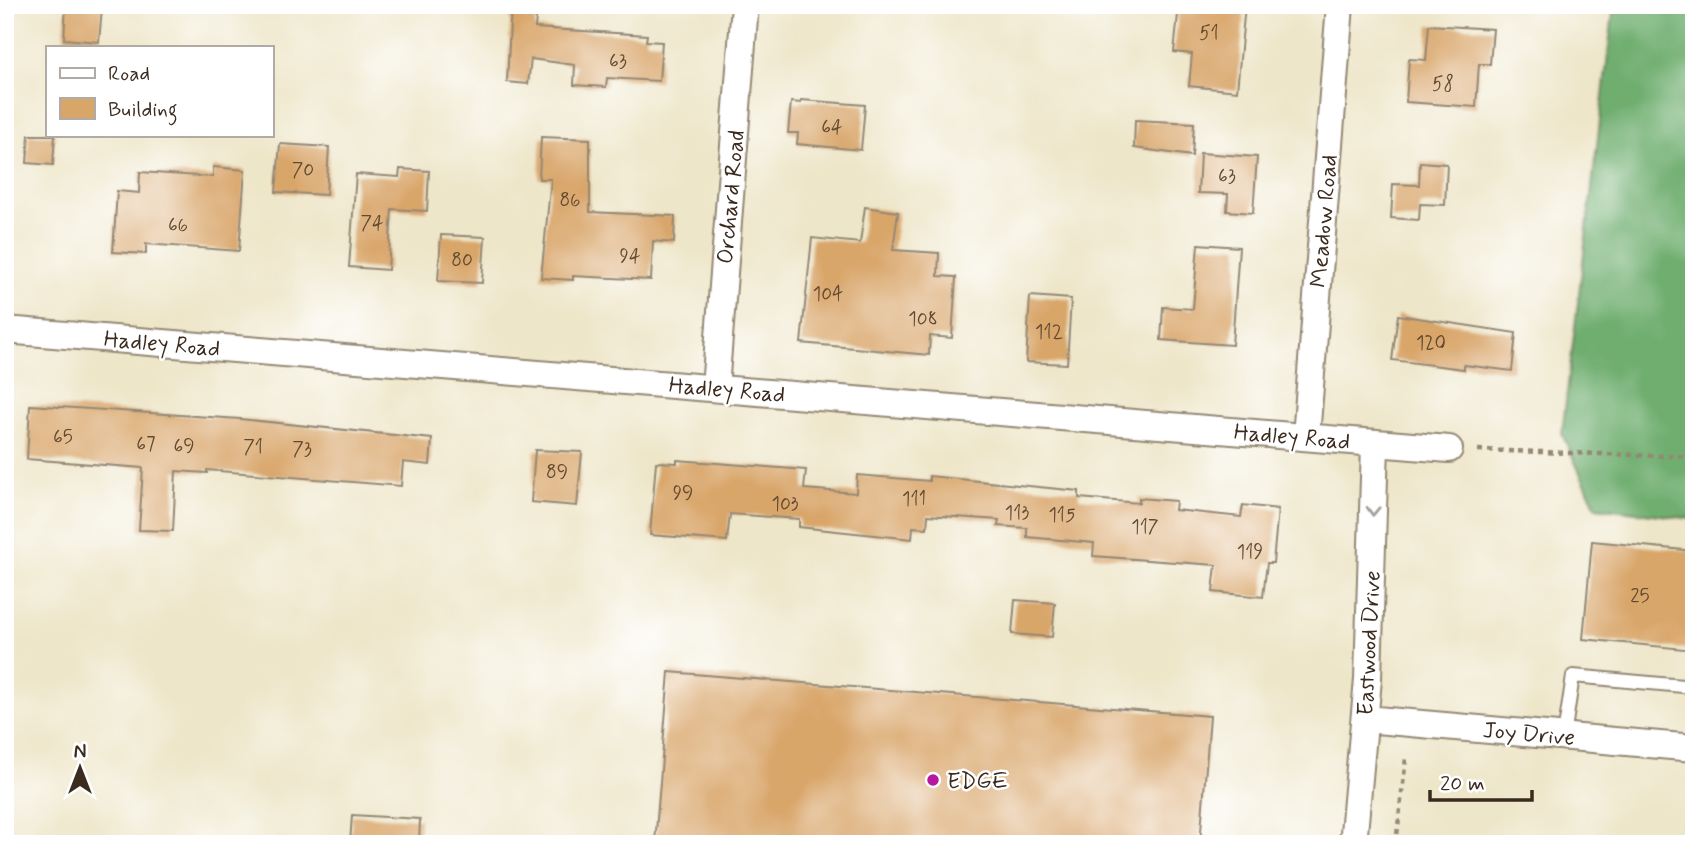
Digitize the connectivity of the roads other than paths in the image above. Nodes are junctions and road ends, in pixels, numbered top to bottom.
1 (745, 5) edge
2 (1340, 5) edge
3 (5, 330) edge
4 (715, 388) junction
5 (1306, 437) junction
6 (1376, 443) junction
7 (1449, 449) road end
8 (1694, 687) edge
9 (1365, 719) junction
10 (1564, 736) junction
11 (1694, 748) edge
12 (1353, 844) edge

1 - 4 street, Orchard Road
2 - 5 street, Meadow Road
3 - 4 street, Hadley Road
4 - 5 street, Hadley Road
5 - 6 street, Hadley Road
6 - 7 street, Hadley Road
6 -> 9 street, Eastwood Drive
8 - 10 lane
9 - 10 street, Joy Drive
9 - 12 street, Eastwood Drive
10 - 11 street, Joy Drive

